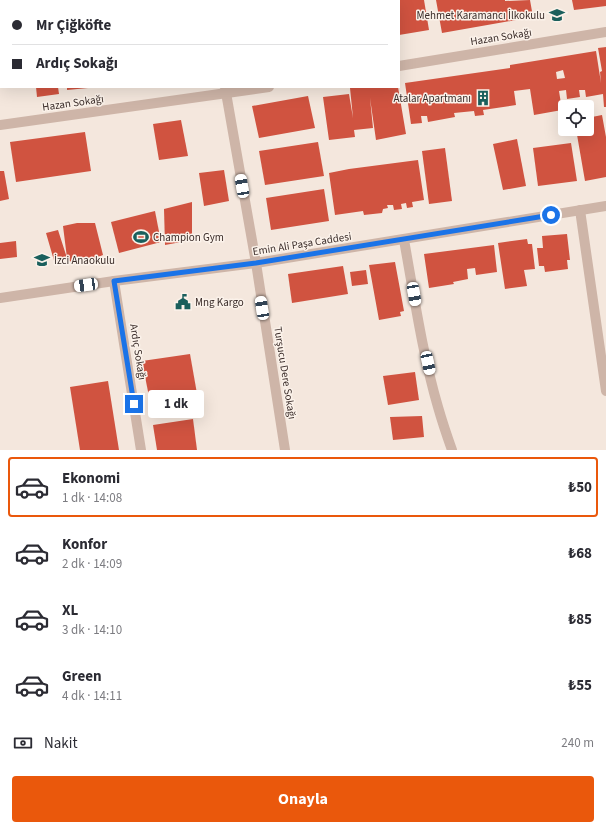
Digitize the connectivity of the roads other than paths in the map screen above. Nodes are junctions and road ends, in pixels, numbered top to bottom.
1 (606, 32) edge
2 (400, 66) edge
3 (255, 88) edge
4 (226, 90) edge
5 (0, 125) edge
6 (606, 206) edge
7 (580, 210) junction
8 (404, 240) junction
9 (256, 263) junction
10 (114, 281) junction
11 (0, 298) edge
12 (606, 391) edge
13 (141, 450) edge
14 (286, 450) edge
15 (452, 450) edge

1 - 2 street, Hazan Sokağı
3 - 4 street, Hazan Sokağı
4 - 5 street, Hazan Sokağı
4 - 9 street, Turşucu Dere Sokağı
6 - 7 street, Emin Ali Paşa Caddesi
7 - 8 street, Emin Ali Paşa Caddesi
7 - 12 street
8 - 9 street, Emin Ali Paşa Caddesi
8 - 15 street
9 - 10 street, Emin Ali Paşa Caddesi
9 - 14 street, Turşucu Dere Sokağı
10 - 11 street, Emin Ali Paşa Caddesi
10 - 13 street, Ardıç Sokağı

